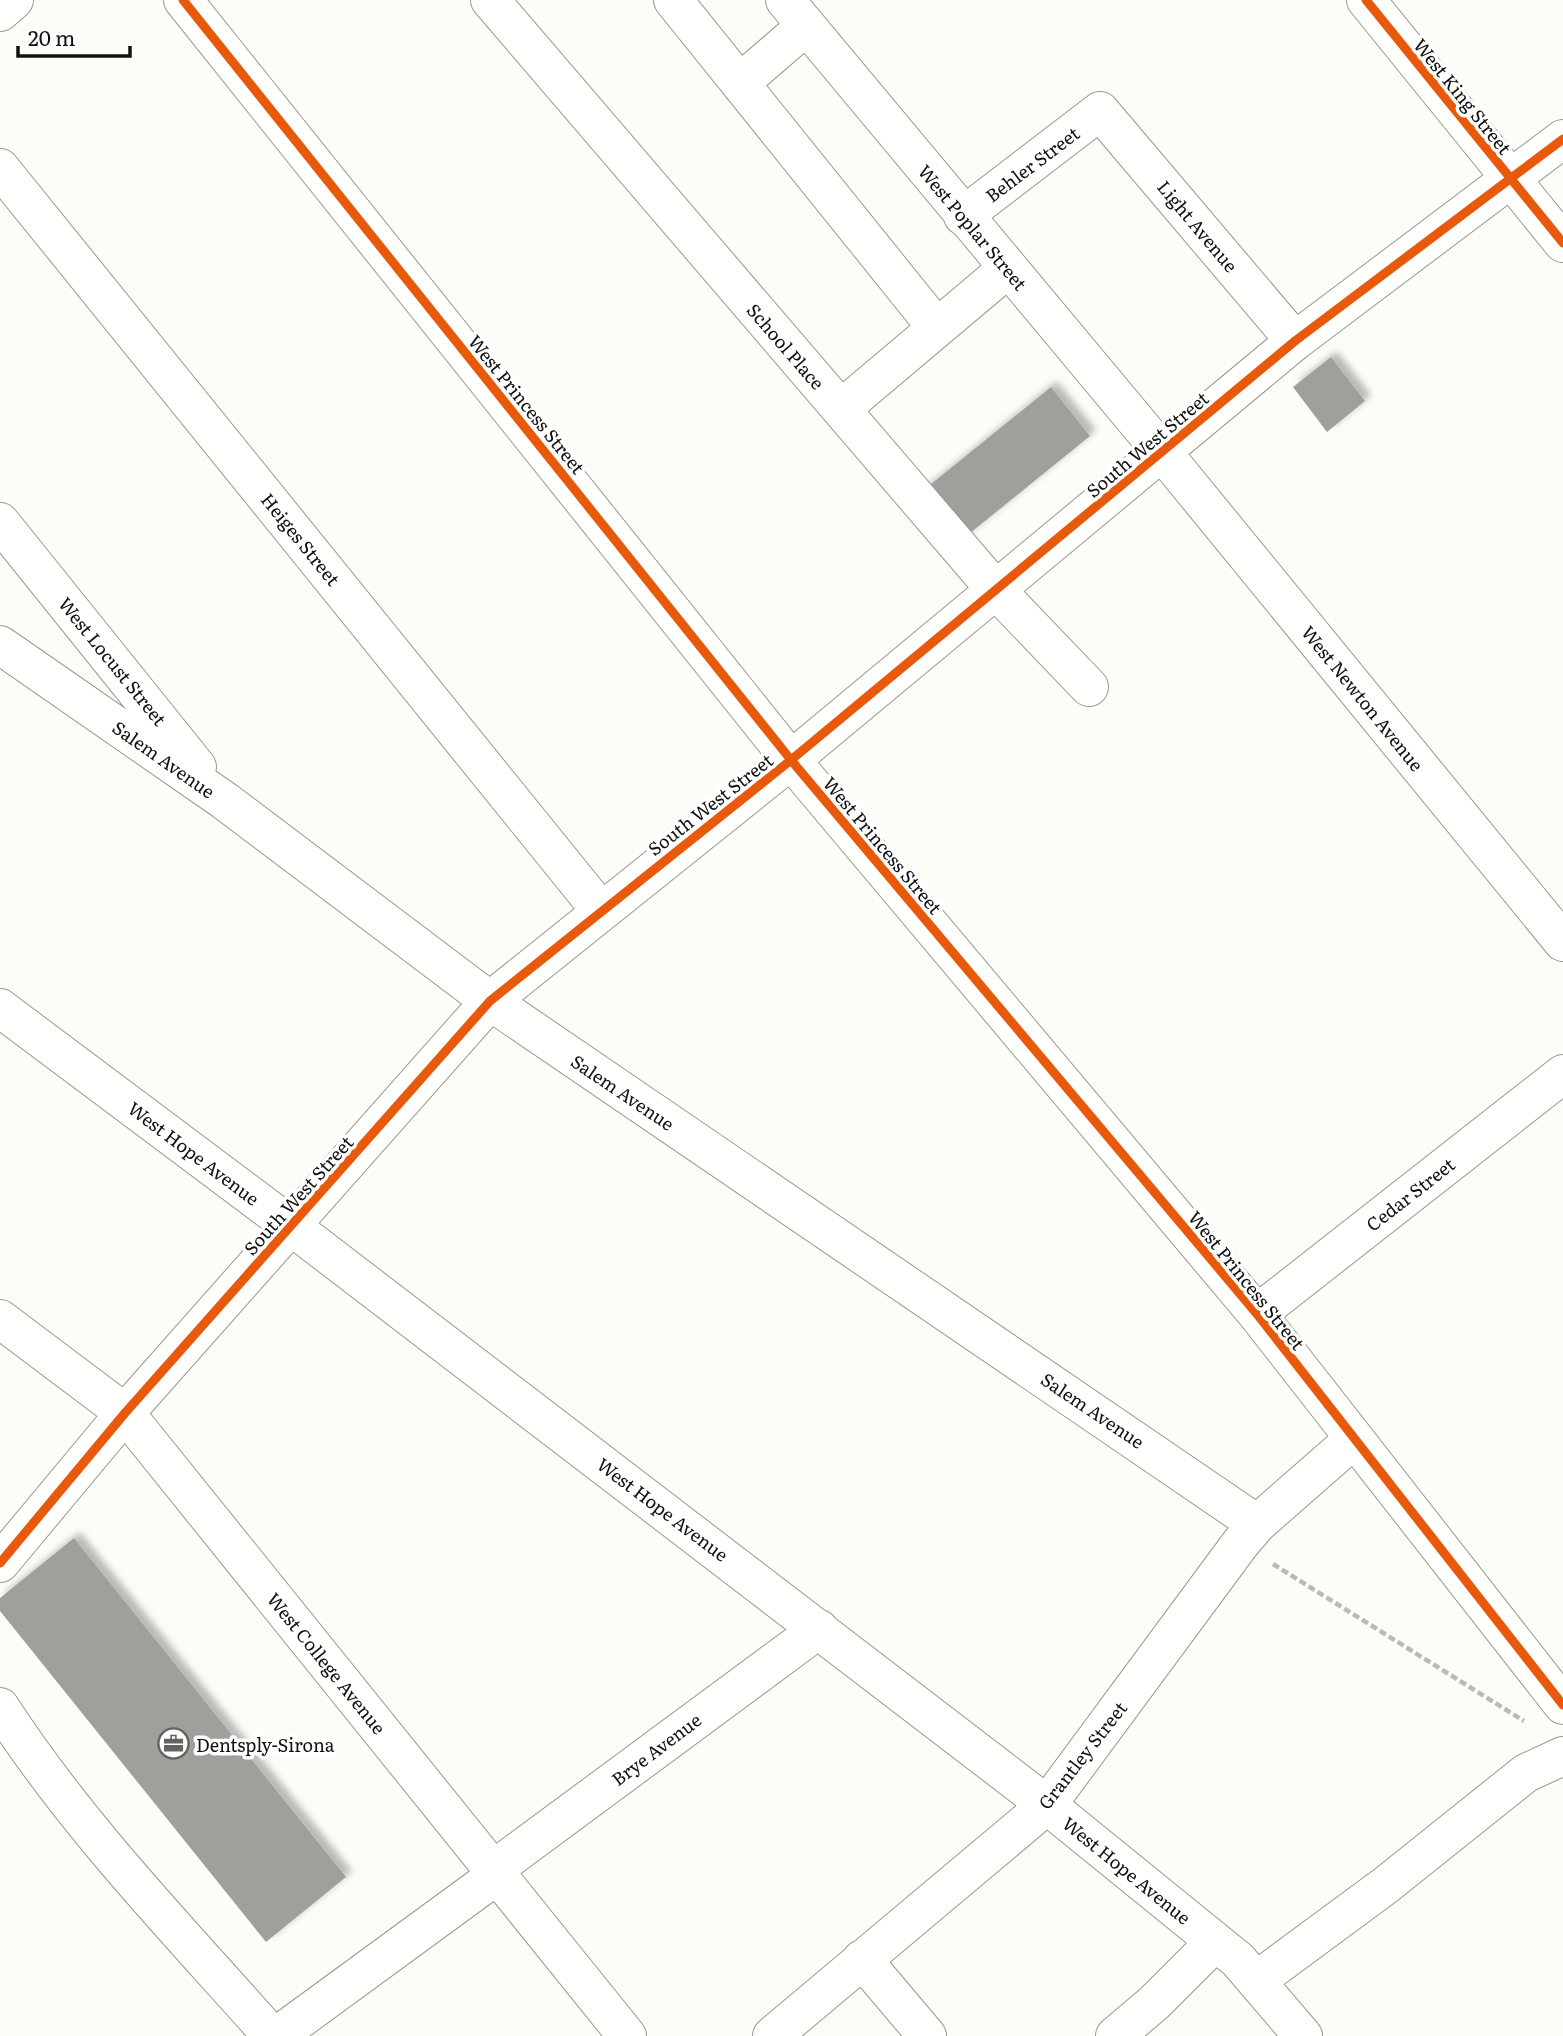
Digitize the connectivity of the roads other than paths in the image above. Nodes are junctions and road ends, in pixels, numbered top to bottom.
1 (14, 0) edge
2 (183, 0) edge
3 (490, 0) edge
4 (673, 0) edge
5 (1366, 0) edge
6 (0, 12) edge
7 (795, 13) edge
8 (740, 83) junction
9 (1100, 111) joint
10 (1563, 139) edge
11 (0, 168) edge
12 (1511, 180) junction
13 (963, 216) junction
14 (1563, 243) edge
15 (1007, 269) junction
16 (937, 328) junction
17 (1295, 341) junction
18 (841, 410) junction
19 (1163, 453) junction
20 (0, 522) edge
21 (995, 589) junction
22 (0, 645) edge
23 (1089, 687) dead end
24 (791, 760) junction
25 (225, 802) junction
26 (601, 911) junction
27 (1563, 942) edge
28 (490, 1001) junction
29 (0, 1008) edge
30 (1563, 1074) edge
31 (291, 1226) junction
32 (1257, 1314) junction
33 (0, 1319) edge
34 (125, 1413) junction
35 (1354, 1439) junction
36 (1249, 1534) junction
37 (0, 1563) edge
38 (819, 1629) junction
39 (1563, 1705) edge
40 (0, 1707) edge
41 (1563, 1756) edge
42 (1047, 1805) junction
43 (495, 1872) junction
44 (1215, 1942) junction
45 (862, 1959) junction
46 (1256, 1981) junction
47 (275, 2036) edge
48 (627, 2036) edge
49 (772, 2036) edge
50 (927, 2036) edge
51 (1115, 2036) edge
52 (1303, 2036) edge

1 - 6 street
2 - 24 street, West Princess Street
3 - 18 street, School Place
4 - 8 street
5 - 12 street, West King Street
7 - 8 street
7 - 13 street, West Poplar Street
8 - 16 street
9 - 13 street, Behler Street
9 - 17 street, Light Avenue
10 - 12 street, South West Street
11 - 26 street, Heiges Street
12 - 14 street, West King Street
12 - 17 street, South West Street
13 - 15 street, West Poplar Street
15 - 16 street
15 - 19 street, West Poplar Street
16 - 18 street
17 - 19 street, South West Street
18 - 21 street, School Place
19 - 21 street, South West Street
19 - 27 street, West Newton Avenue
20 - 25 street, West Locust Street
21 - 23 street, School Place
21 - 24 street, South West Street
22 - 25 street, Salem Avenue
24 - 26 street, South West Street
24 - 32 street, West Princess Street
25 - 28 street, Salem Avenue
26 - 28 street, South West Street
28 - 31 street, South West Street
28 - 36 street, Salem Avenue
29 - 31 street, West Hope Avenue
30 - 32 street, Cedar Street
31 - 34 street, South West Street
31 - 38 street, West Hope Avenue
32 - 35 street, West Princess Street
33 - 34 street, West College Avenue
34 - 37 street, South West Street
34 - 43 street, West College Avenue
35 - 36 street, Grantley Street
35 - 39 street, West Princess Street
36 - 42 street, Grantley Street
38 - 42 street, West Hope Avenue
38 - 43 street, Brye Avenue
40 - 47 street
41 - 46 street
42 - 44 street, West Hope Avenue
42 - 45 street, Grantley Street
43 - 47 street, Brye Avenue
43 - 48 street, West College Avenue
44 - 46 street, West Hope Avenue
44 - 51 street
45 - 49 street, Grantley Street
45 - 50 street
46 - 52 street, West Hope Avenue

